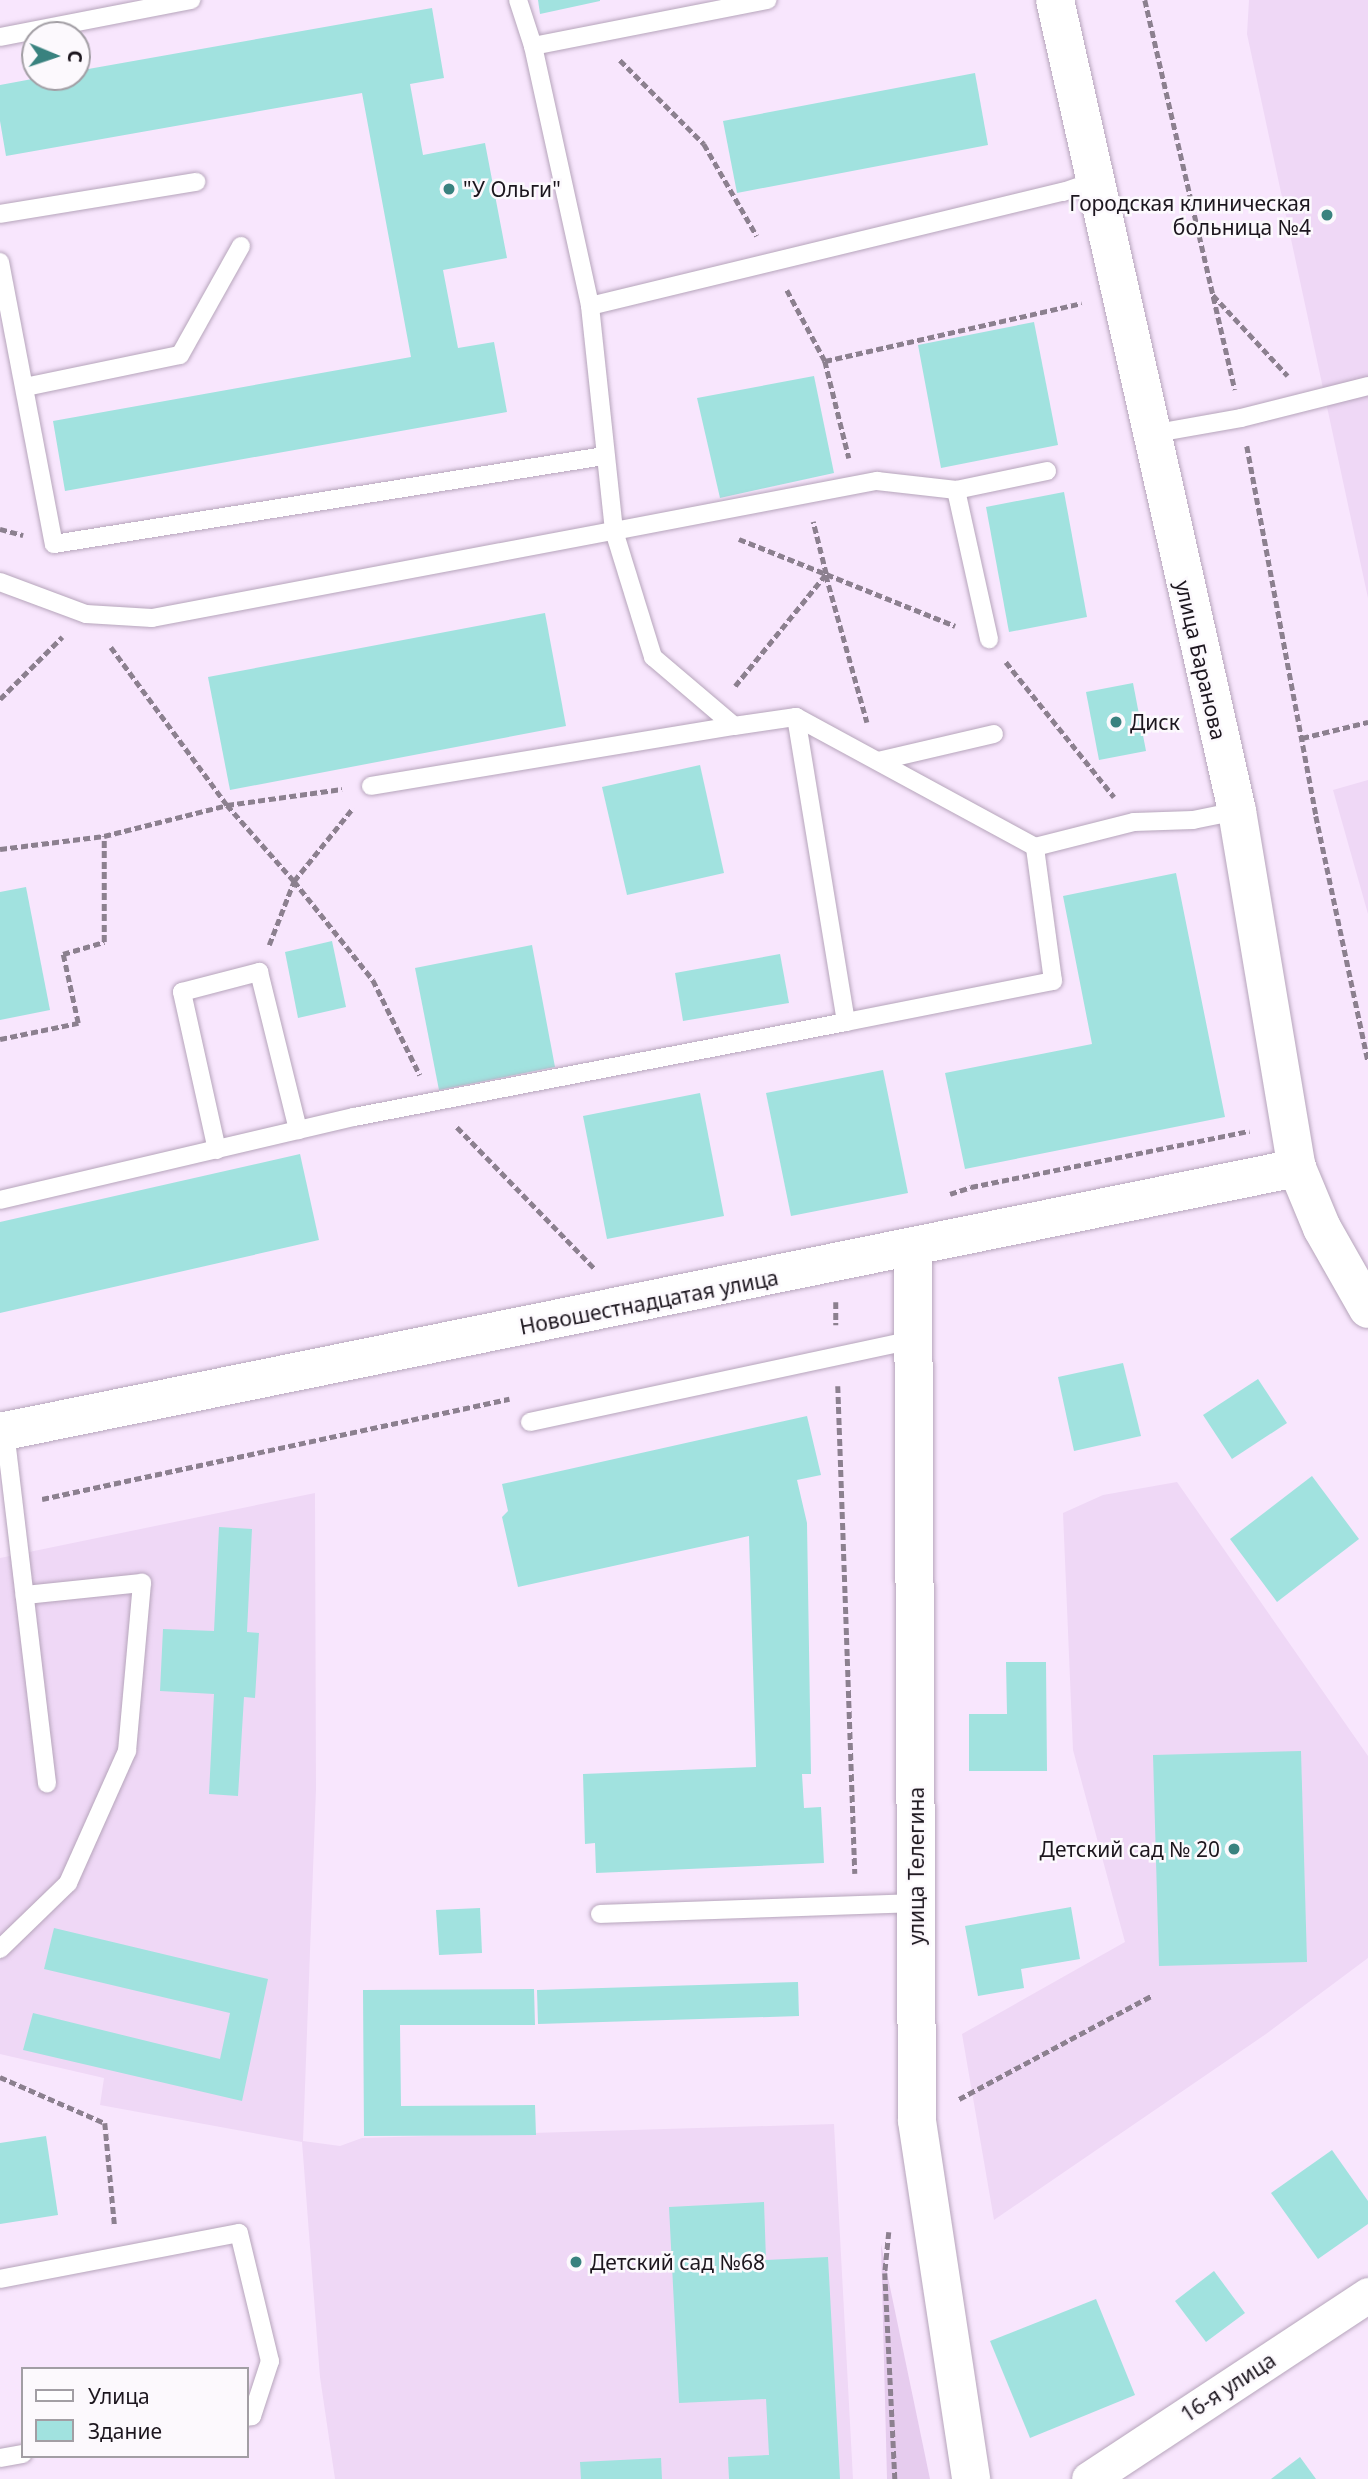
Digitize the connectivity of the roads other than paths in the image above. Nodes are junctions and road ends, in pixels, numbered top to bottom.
1 (191, 0) edge
2 (518, 0) edge
3 (768, 0) edge
4 (1055, 0) edge
5 (0, 37) edge
6 (533, 46) junction
7 (1095, 181) junction
8 (196, 182) dead end
9 (0, 214) edge
10 (241, 246) dead end
11 (0, 262) edge
12 (590, 306) junction
13 (1368, 386) edge
14 (25, 387) junction
15 (1151, 434) junction
16 (604, 456) junction
17 (1047, 471) dead end
18 (956, 490) junction
19 (614, 531) junction
20 (0, 582) edge
21 (989, 639) road end
22 (796, 716) junction
23 (734, 726) junction
24 (994, 734) dead end
25 (878, 761) junction
26 (371, 786) road end
27 (1237, 811) junction
28 (1035, 847) junction
29 (846, 1022) junction
30 (298, 1130) junction
31 (217, 1150) junction
32 (1297, 1168) junction
33 (0, 1200) edge
34 (913, 1249) junction
35 (1368, 1309) edge
36 (914, 1340) junction
37 (530, 1422) road end
38 (3, 1431) edge
39 (25, 1595) junction
40 (47, 1784) dead end
41 (916, 1903) junction
42 (600, 1914) dead end
43 (0, 1949) edge
44 (0, 2279) edge
45 (1368, 2295) edge
46 (248, 2417) edge
47 (21, 2454) edge
48 (0, 2458) edge
49 (971, 2479) edge
50 (1089, 2479) edge

1 - 5 lane
2 - 6 lane
3 - 6 lane
4 - 7 street, улица Баранова
6 - 12 lane
7 - 12 lane
7 - 15 street, улица Баранова
8 - 9 lane
10 - 14 lane
11 - 14 lane
12 - 16 lane
13 - 15 lane
14 - 16 lane
15 - 27 street, улица Баранова
16 - 19 lane
17 - 18 lane
18 - 19 lane
18 - 21 lane
19 - 20 lane
19 - 23 lane
22 - 23 lane
22 - 25 lane
22 - 29 lane
23 - 26 lane
24 - 25 lane
25 - 28 lane
27 - 28 lane
27 - 32 street, улица Баранова
28 - 29 lane
29 - 30 lane
30 - 31 lane
30 - 31 lane
31 - 33 lane
32 - 34 street, Новошестнадцатая улица
32 - 35 street, улица Баранова
34 - 36 street, улица Телегина
34 - 38 street, Новошестнадцатая улица
36 - 37 lane
36 - 41 street, улица Телегина
38 - 39 lane
39 - 40 lane
39 - 43 lane
41 - 42 lane
41 - 49 street, улица Телегина
44 - 46 lane
45 - 50 street, 16-я улица
47 - 48 lane

